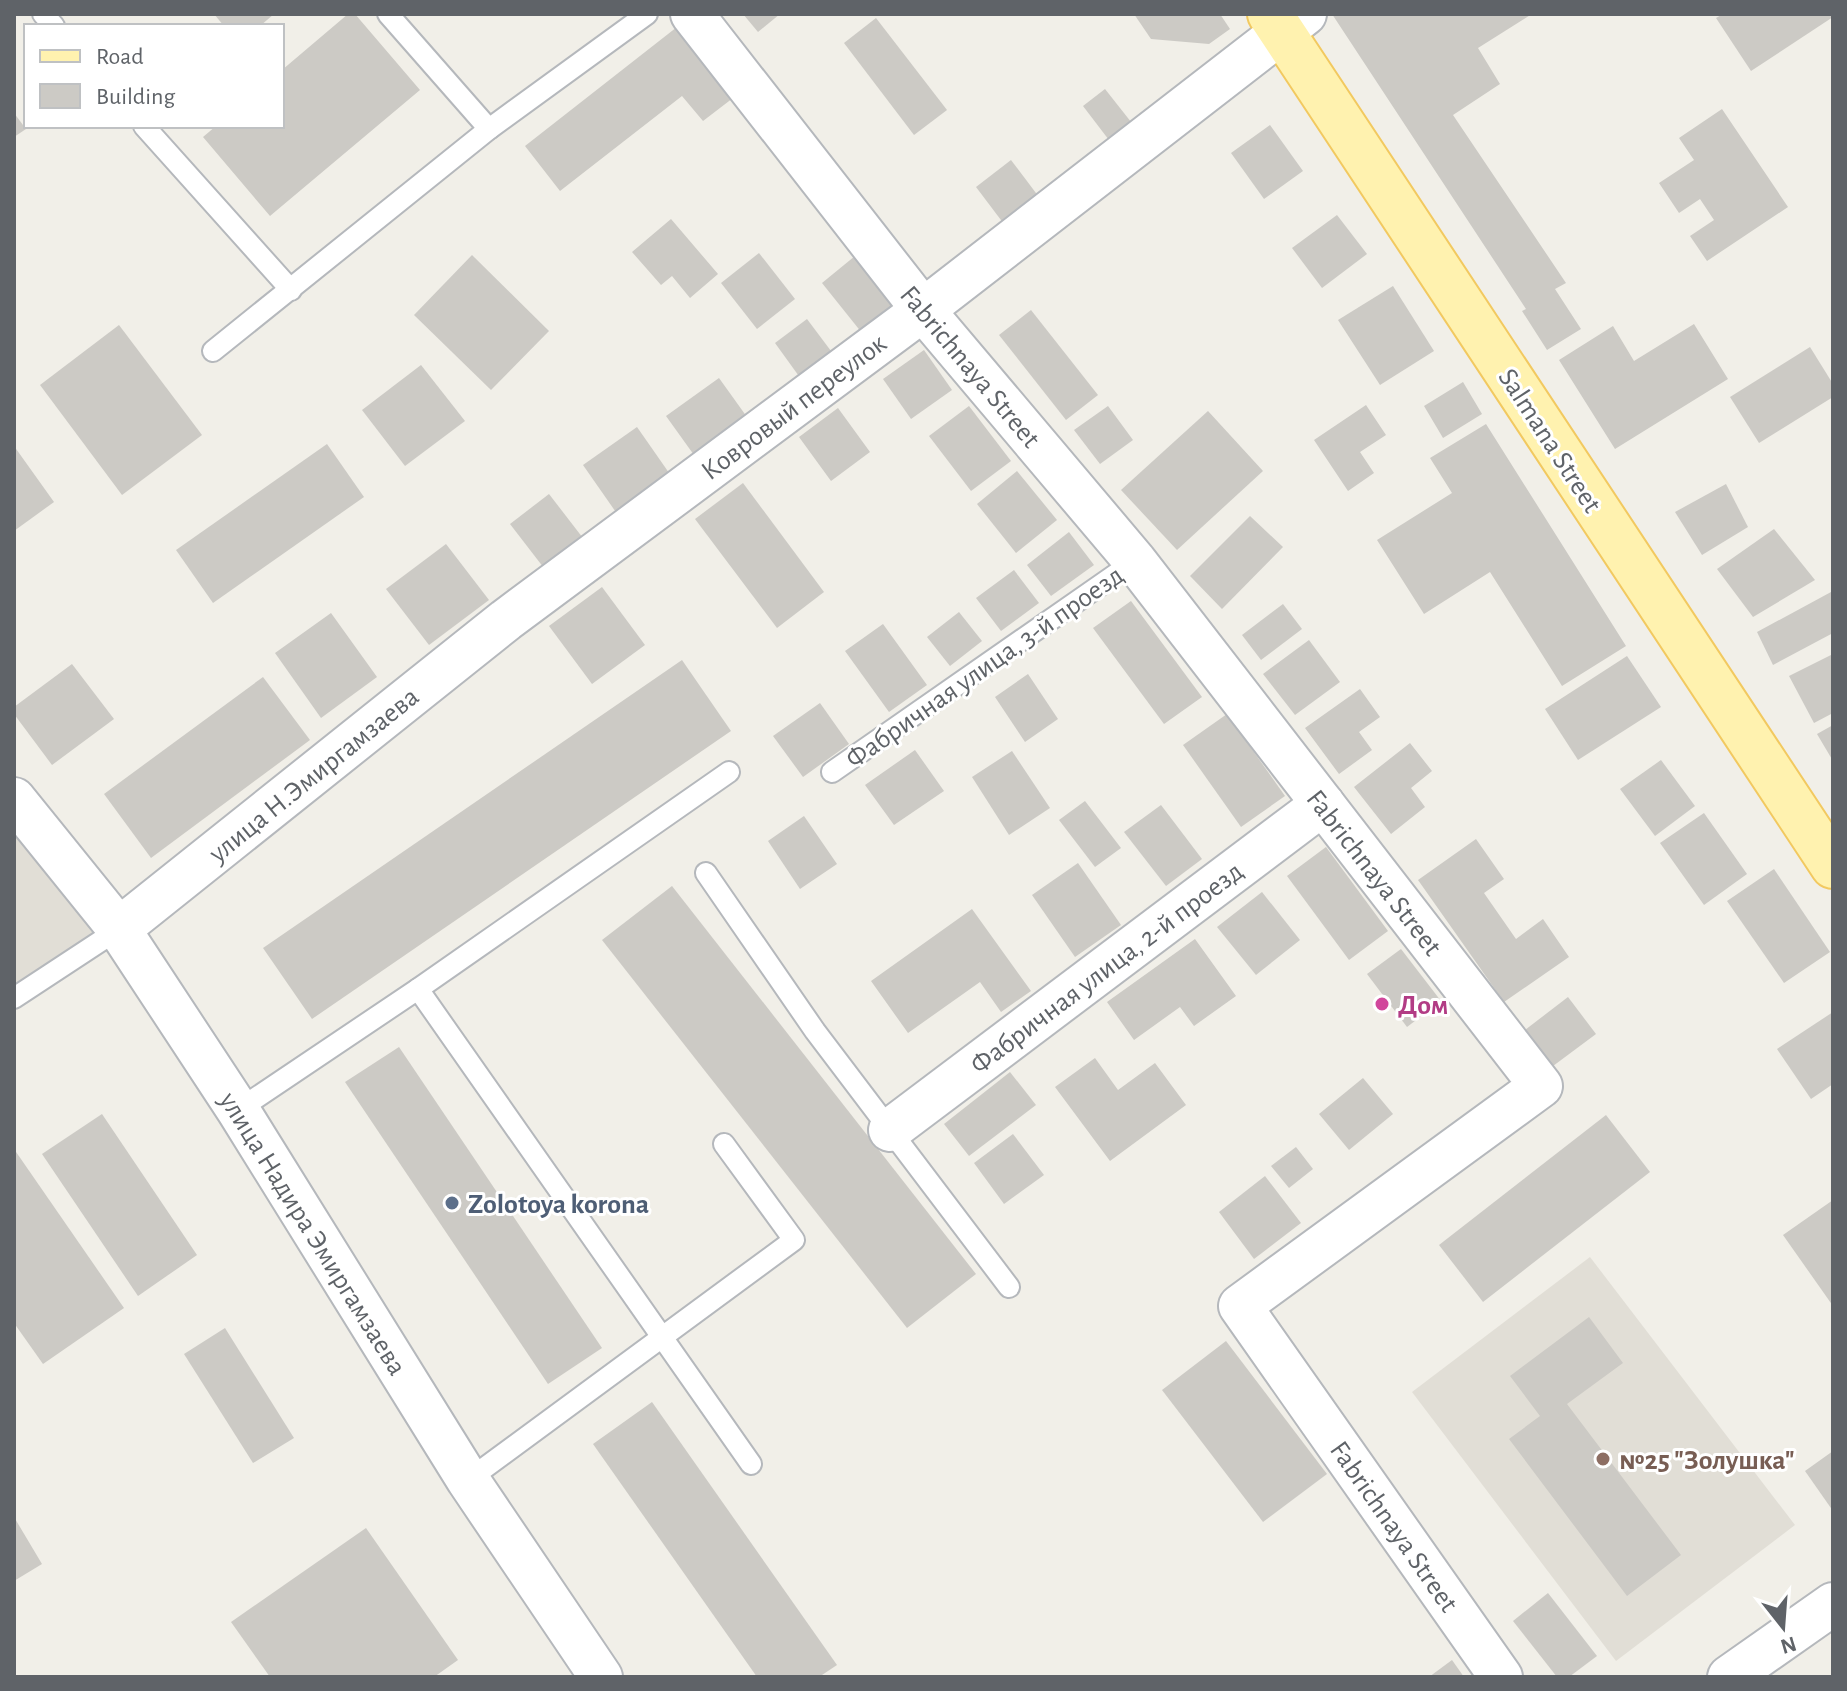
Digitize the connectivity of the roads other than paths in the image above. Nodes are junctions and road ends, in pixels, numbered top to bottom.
1 (388, 14) edge
2 (647, 14) edge
3 (692, 14) edge
4 (1285, 20) edge
5 (146, 128) edge
6 (489, 129) junction
7 (291, 290) junction
8 (923, 310) junction
9 (213, 351) dead end
10 (1135, 561) junction
11 (506, 620) joint
12 (729, 772) dead end
13 (832, 772) dead end
14 (14, 799) edge
15 (1323, 804) junction
16 (1833, 866) edge
17 (706, 873) dead end
18 (119, 929) junction
19 (418, 989) junction
20 (14, 998) edge
21 (238, 1110) junction
22 (890, 1130) junction
23 (724, 1144) dead end
24 (1009, 1287) dead end
25 (662, 1338) junction
26 (751, 1464) dead end
27 (468, 1480) junction
28 (1833, 1604) edge
29 (601, 1677) edge
30 (1501, 1677) edge
31 (1729, 1677) edge

1 - 6 lane
2 - 6 lane
3 - 8 street, Fabrichnaya Street
4 - 8 street, Ковровый переулок
4 - 16 main road, Salmana Street
5 - 7 lane
6 - 7 lane
7 - 9 lane
8 - 10 street, Fabrichnaya Street
8 - 11 street, Ковровый переулок
10 - 13 lane, Фабричная улица, 3-й проезд
10 - 15 street, Fabrichnaya Street
11 - 18 street, улица Н.Эмиргамзаева
12 - 19 lane
14 - 18 street, улица Надира Эмиргамзаева
15 - 22 street, Фабричная улица, 2-й проезд
15 - 30 street, Fabrichnaya Street
17 - 22 lane
18 - 20 lane
18 - 21 street, улица Надира Эмиргамзаева
19 - 21 lane
19 - 25 lane
21 - 27 street, улица Надира Эмиргамзаева
22 - 24 lane
23 - 25 lane
25 - 26 lane
25 - 27 lane
27 - 29 street, улица Надира Эмиргамзаева
28 - 31 street

